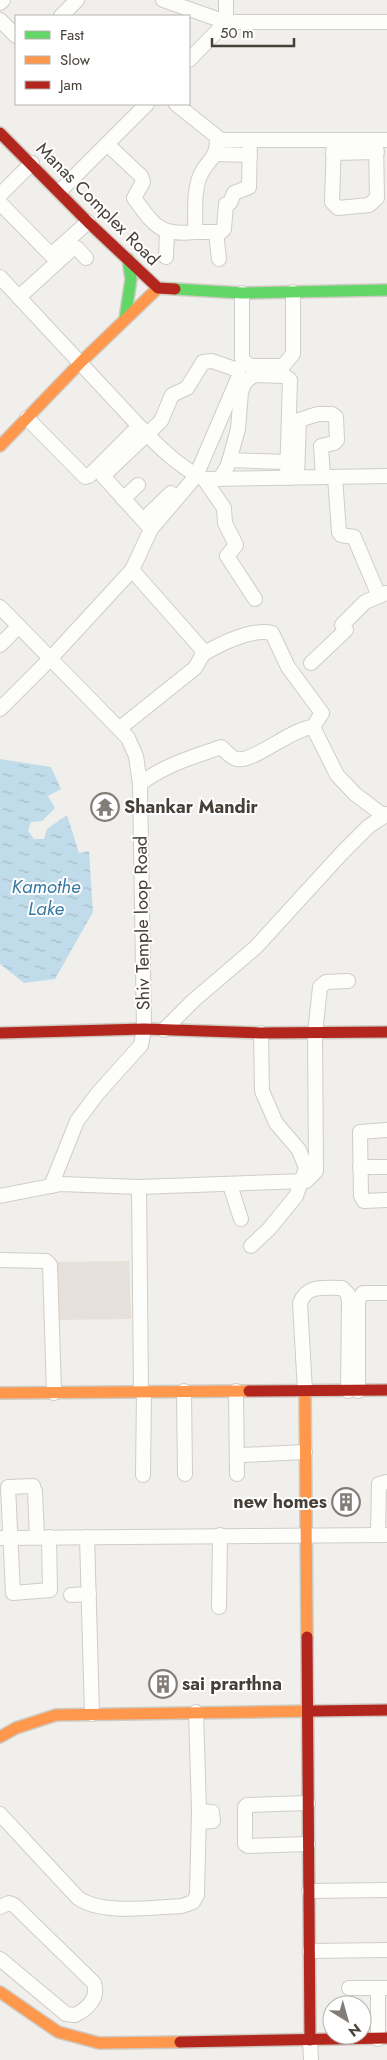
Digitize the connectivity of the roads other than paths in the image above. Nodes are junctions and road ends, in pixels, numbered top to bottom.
1 (77, 0) edge
2 (163, 0) edge
3 (226, 0) edge
4 (62, 15) edge
5 (0, 20) edge
6 (226, 22) junction
7 (387, 22) edge
8 (15, 35) edge
9 (190, 59) edge
10 (146, 105) edge
11 (177, 105) edge
12 (0, 134) edge
13 (217, 138) junction
14 (250, 140) junction
15 (380, 144) edge
16 (334, 147) junction
17 (112, 154) junction
18 (215, 154) junction
19 (250, 155) junction
20 (32, 163) junction
21 (60, 191) junction
22 (0, 195) edge
23 (0, 203) edge
24 (90, 225) junction
25 (167, 232) junction
26 (195, 232) junction
27 (216, 232) junction
28 (78, 241) dead end
29 (166, 257) dead end
30 (86, 258) dead end
31 (219, 259) dead end
32 (128, 260) junction
33 (3, 285) edge
34 (158, 288) junction
35 (387, 290) edge
36 (294, 292) junction
37 (242, 293) junction
38 (18, 297) junction
39 (125, 319) junction
40 (81, 362) junction
41 (28, 418) junction
42 (143, 430) junction
43 (0, 446) edge
44 (229, 460) junction
45 (286, 462) junction
46 (387, 476) edge
47 (329, 477) junction
48 (200, 478) junction
49 (220, 478) junction
50 (292, 478) junction
51 (138, 485) dead end
52 (175, 490) dead end
53 (123, 499) junction
54 (147, 524) junction
55 (132, 570) junction
56 (383, 594) edge
57 (255, 599) dead end
58 (0, 607) edge
59 (18, 626) junction
60 (0, 645) edge
61 (203, 654) junction
62 (50, 659) junction
63 (311, 663) dead end
64 (2, 702) edge
65 (313, 727) junction
66 (120, 728) junction
67 (140, 784) junction
68 (385, 815) edge
69 (348, 981) dead end
70 (144, 1029) junction
71 (164, 1030) junction
72 (387, 1032) edge
73 (0, 1033) edge
74 (261, 1033) junction
75 (316, 1033) junction
76 (387, 1130) edge
77 (360, 1167) junction
78 (387, 1167) edge
79 (301, 1182) junction
80 (230, 1184) junction
81 (51, 1186) junction
82 (139, 1187) junction
83 (0, 1196) edge
84 (387, 1200) edge
85 (241, 1219) dead end
86 (251, 1246) dead end
87 (0, 1260) edge
88 (387, 1293) edge
89 (387, 1390) edge
90 (186, 1391) junction
91 (239, 1391) junction
92 (305, 1391) junction
93 (353, 1391) junction
94 (54, 1392) junction
95 (142, 1392) junction
96 (0, 1393) edge
97 (306, 1452) junction
98 (243, 1455) junction
99 (187, 1473) dead end
100 (143, 1475) dead end
101 (387, 1482) edge
102 (0, 1488) edge
103 (220, 1535) junction
104 (306, 1535) junction
105 (383, 1535) edge
106 (46, 1537) junction
107 (88, 1537) junction
108 (5, 1538) edge
109 (53, 1593) dead end
110 (89, 1594) junction
111 (71, 1595) dead end
112 (219, 1607) dead end
113 (387, 1710) edge
114 (307, 1711) junction
115 (196, 1712) junction
116 (92, 1714) junction
117 (0, 1737) edge
118 (308, 1804) junction
119 (0, 1814) edge
120 (308, 1844) junction
121 (387, 1890) edge
122 (309, 1891) junction
123 (0, 1907) edge
124 (387, 1950) edge
125 (310, 1951) junction
126 (0, 1959) edge
127 (350, 1988) dead end
128 (382, 1988) edge
129 (0, 1992) edge
130 (62, 2012) junction
131 (58, 2032) junction
132 (383, 2039) edge
133 (310, 2040) junction
134 (311, 2060) edge

1 - 4 street
2 - 6 street
3 - 6 street
5 - 8 street
6 - 7 street
6 - 9 street
10 - 17 street
11 - 13 street
12 - 20 street, Manas Complex Road
13 - 14 street
13 - 18 street
14 - 16 street
14 - 19 street
15 - 16 street
15 - 16 street
17 - 21 street
17 - 25 street
18 - 19 street
18 - 26 street
19 - 27 street
20 - 21 street, Manas Complex Road
20 - 22 street
21 - 24 street, Manas Complex Road
23 - 24 street
24 - 28 street
24 - 32 street, Manas Complex Road
25 - 26 street
25 - 29 street
26 - 27 street
27 - 31 street
30 - 38 street
32 - 34 street, Manas Complex Road
32 - 39 street
33 - 38 street
34 - 37 street, Manas Complex Road
34 - 39 street
35 - 36 street, Manas Complex Road
36 - 37 street, Manas Complex Road
36 - 37 street
38 - 40 street
39 - 40 street
40 - 41 street
40 - 42 street
41 - 42 street
41 - 43 street
42 - 48 street
42 - 48 street
42 - 53 street
44 - 45 street
44 - 45 street
44 - 49 street
45 - 50 street
46 - 47 street
47 - 50 street
47 - 50 street
47 - 56 street
48 - 49 street
48 - 54 street
48 - 57 street
49 - 50 street
51 - 53 street
52 - 54 street
53 - 54 street
54 - 55 street
55 - 61 street
55 - 62 street
56 - 63 street
58 - 59 street, Shiv Temple loop Road
59 - 60 street
59 - 62 street, Shiv Temple loop Road
61 - 65 street
61 - 66 street
62 - 64 street
62 - 66 street, Shiv Temple loop Road
65 - 67 street
65 - 68 street
66 - 67 street, Shiv Temple loop Road
67 - 70 street, Shiv Temple loop Road
68 - 71 street
69 - 75 street
70 - 71 street
70 - 73 street, Shiv Temple loop Road
70 - 81 street
71 - 74 street
72 - 75 street
74 - 75 street
74 - 79 street
75 - 79 street
76 - 77 street
77 - 78 street
77 - 84 street
79 - 80 street
79 - 86 street
80 - 82 street
80 - 85 street
81 - 82 street
81 - 83 street
82 - 95 street
87 - 94 street
88 - 93 street
89 - 93 street
90 - 91 street
90 - 95 street
90 - 99 street
91 - 92 street
91 - 98 street
91 - 98 street
92 - 93 street
92 - 93 street
92 - 97 street
94 - 95 street
94 - 96 street
95 - 100 street
97 - 98 street
97 - 104 street
101 - 105 street
102 - 108 street
103 - 104 street
103 - 107 street
103 - 112 street
104 - 105 street
104 - 114 street
106 - 107 street
106 - 108 street
106 - 108 street
106 - 108 street
106 - 109 street
107 - 110 street
110 - 111 street
110 - 116 street
113 - 114 street
114 - 115 street
114 - 118 street
115 - 116 street
115 - 119 street
116 - 117 street
118 - 120 street
118 - 120 street
120 - 122 street
121 - 122 street
122 - 125 street
123 - 130 street
124 - 125 street
125 - 133 street
126 - 130 street
127 - 128 street
128 - 132 street
129 - 131 street
130 - 131 street
131 - 133 street
132 - 133 street
133 - 134 street

